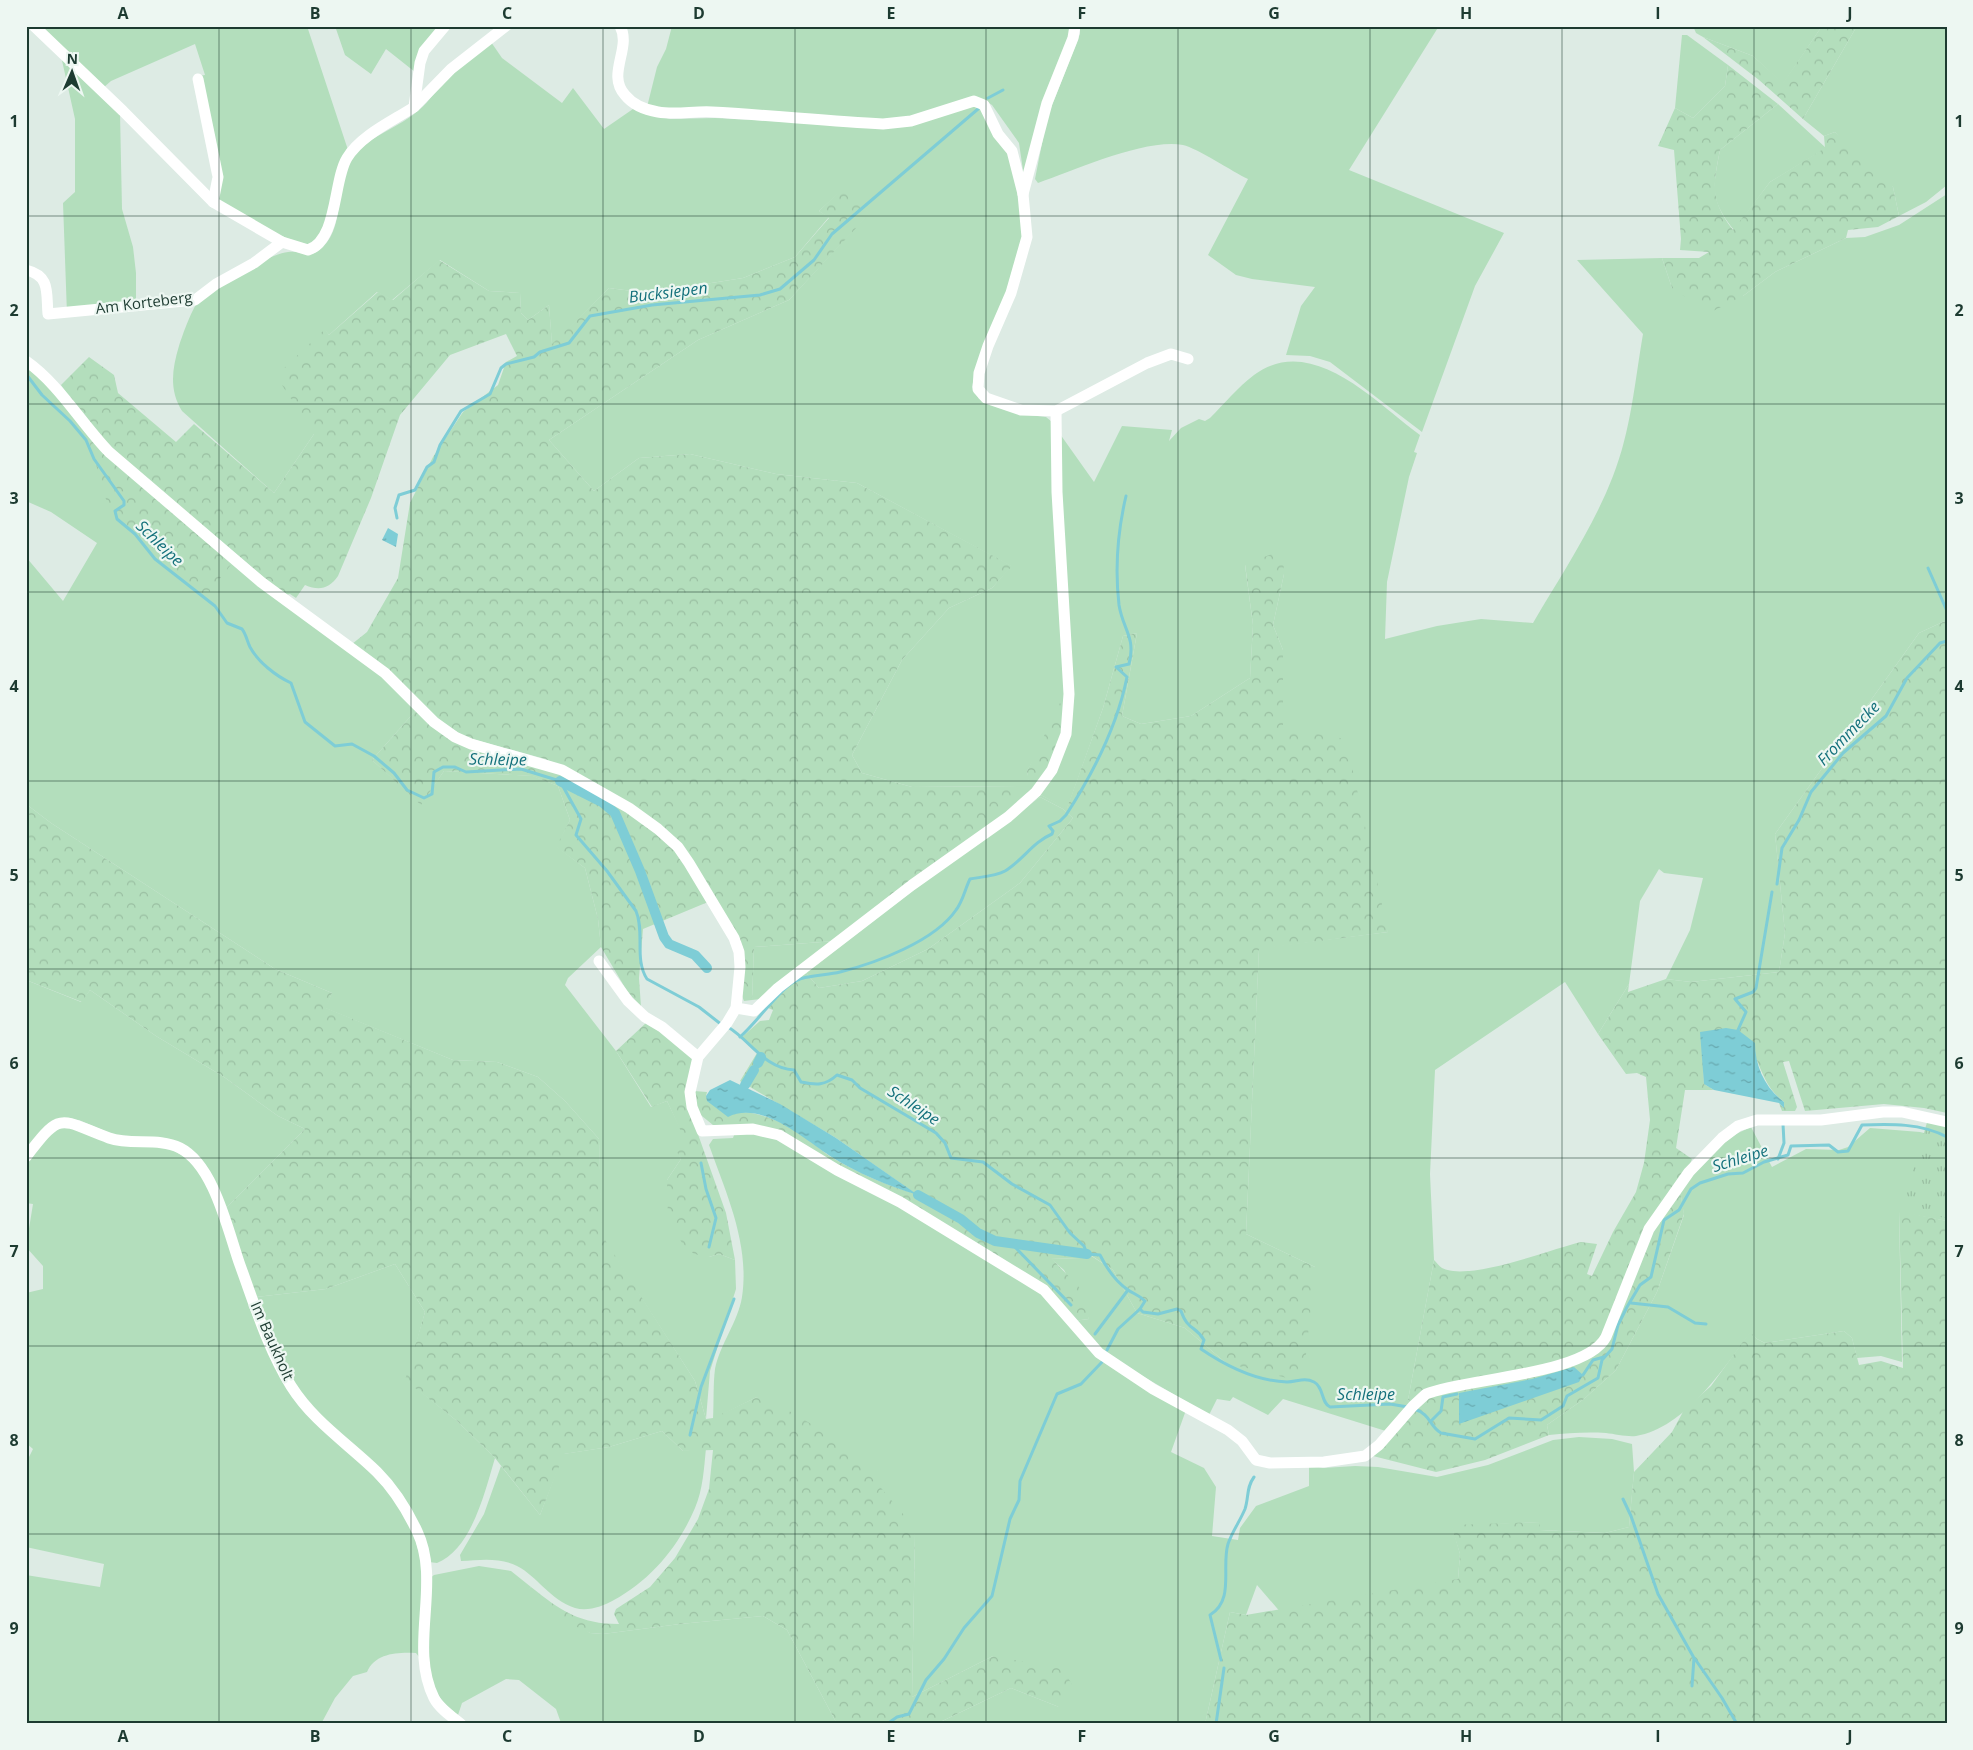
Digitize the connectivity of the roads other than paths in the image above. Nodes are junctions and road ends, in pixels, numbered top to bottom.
1 (34, 26) edge
2 (445, 26) edge
3 (506, 26) edge
4 (620, 26) edge
5 (1075, 26) edge
6 (198, 79) dead end
7 (414, 107) junction
8 (1023, 194) junction
9 (213, 202) junction
10 (282, 242) junction
11 (26, 270) edge
12 (1188, 359) dead end
13 (26, 361) edge
14 (1056, 411) junction
15 (599, 961) dead end
16 (736, 1008) junction
17 (698, 1057) junction
18 (1947, 1122) edge
19 (26, 1157) edge
20 (461, 1724) edge

1 - 9 street
2 - 7 street
3 - 7 street
4 - 8 street
5 - 8 street
6 - 9 street
7 - 10 street
8 - 14 street
9 - 10 street
10 - 11 street, Am Korteberg
12 - 14 street
13 - 16 street
14 - 16 street
15 - 17 street
16 - 17 street
17 - 18 street
19 - 20 street, Im Baukholt

